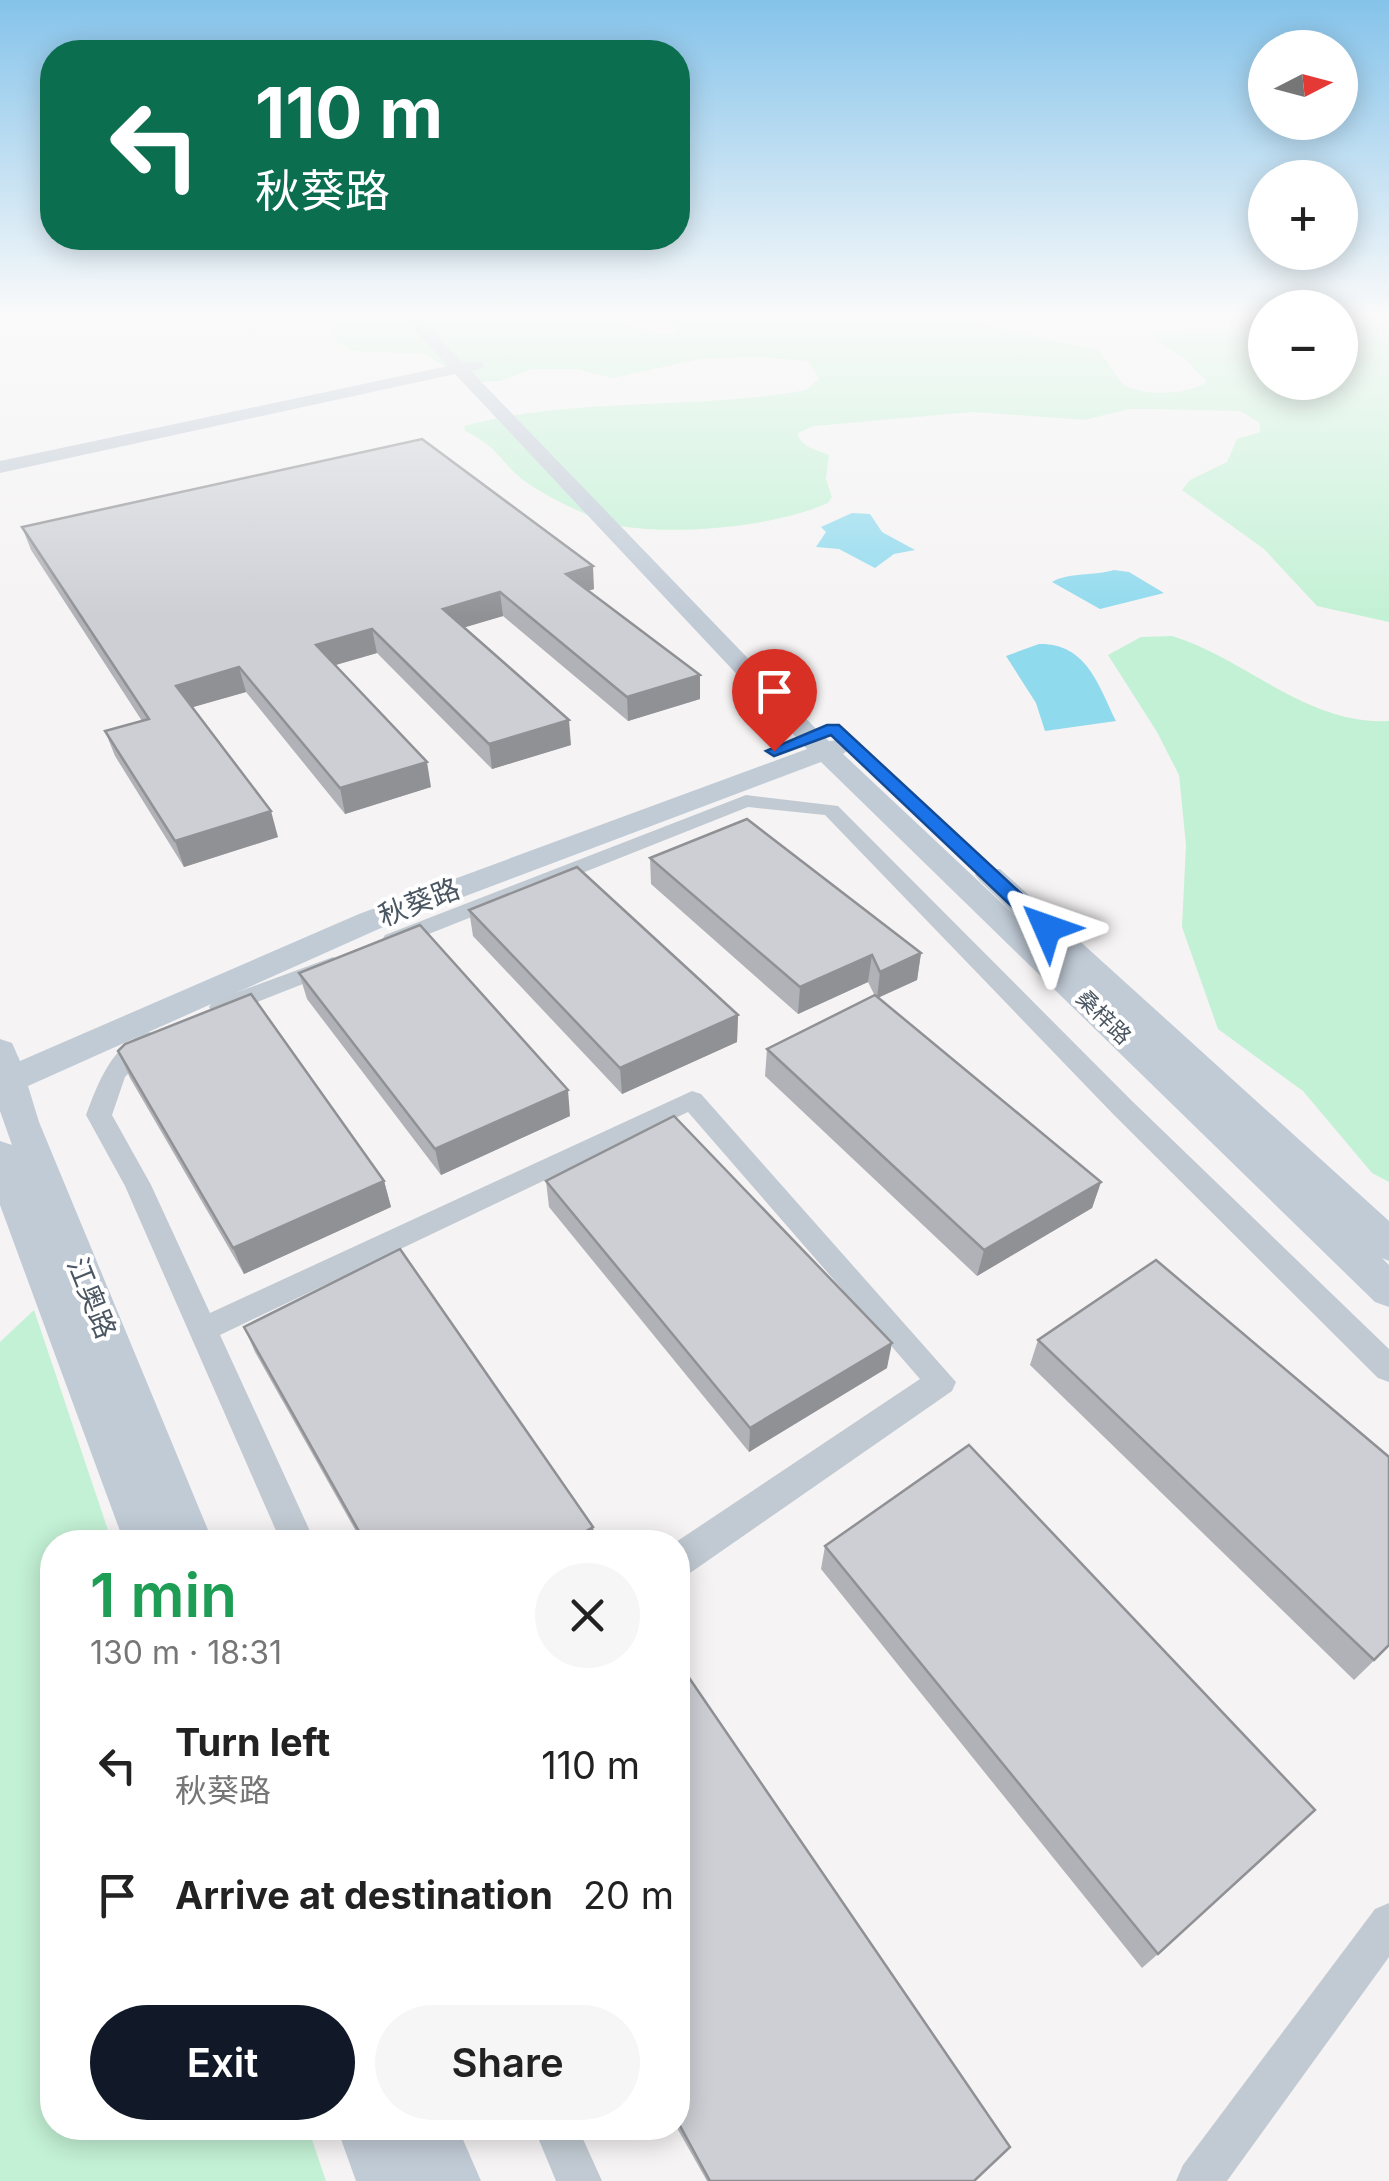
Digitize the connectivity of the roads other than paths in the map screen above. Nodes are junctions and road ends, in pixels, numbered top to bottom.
1 (224, 414) edge
2 (242, 414) edge
3 (513, 414) edge
4 (0, 460) edge
5 (0, 468) edge
6 (829, 740) junction
7 (2, 1067) edge
8 (0, 1155) edge
9 (1389, 1246) edge
10 (1389, 1290) edge
11 (204, 1329) junction
12 (1389, 1369) edge
13 (142, 1530) edge
14 (185, 1530) edge
15 (293, 1530) edge
16 (690, 1553) edge
17 (1389, 1923) edge
18 (373, 2140) edge
19 (432, 2140) edge
20 (561, 2140) edge
21 (388, 2181) edge
22 (449, 2181) edge
23 (579, 2181) edge
24 (1198, 2181) edge

1 - 4 street
2 - 5 street
3 - 6 street, 桑梓路
6 - 7 street, 秋葵路
6 - 9 street, 桑梓路
6 - 10 street, 桑梓路
7 - 14 street, 江奥路
8 - 13 street, 江奥路
11 - 12 street
11 - 15 street
11 - 16 street
17 - 24 street
18 - 21 street
19 - 22 street
20 - 23 street

